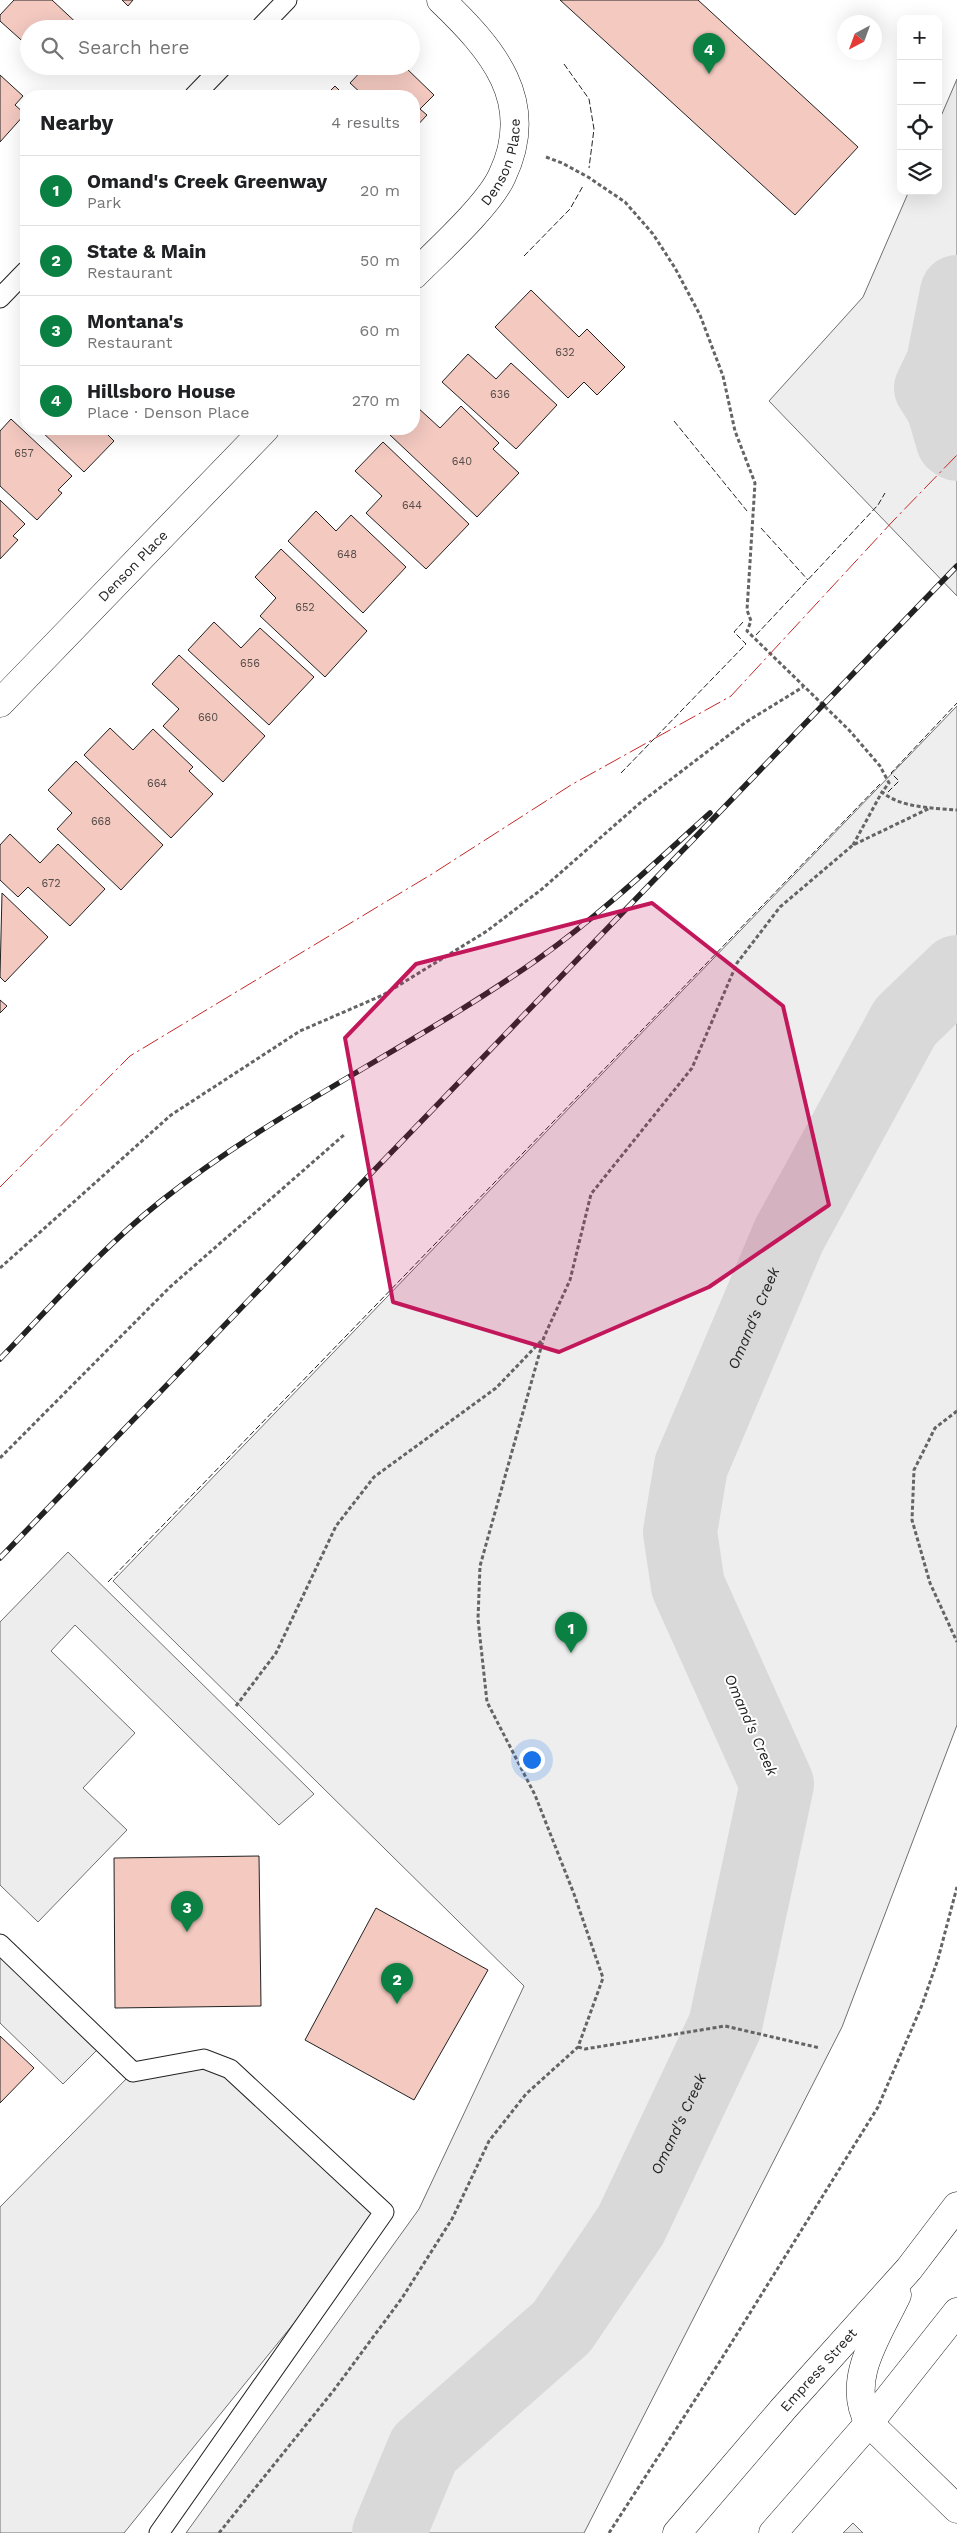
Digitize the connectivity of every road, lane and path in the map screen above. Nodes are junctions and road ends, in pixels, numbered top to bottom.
1 (287, 0) edge
2 (441, 0) edge
3 (268, 20) edge
4 (214, 75) edge
5 (200, 90) edge
6 (511, 151) junction
7 (420, 269) edge
8 (20, 277) edge
9 (0, 298) edge
10 (259, 435) edge
11 (803, 687) junction
12 (0, 703) edge
13 (882, 792) junction
14 (930, 808) junction
15 (957, 810) edge
16 (852, 846) junction
17 (345, 1134) dead end
18 (0, 1268) edge
19 (544, 1338) junction
20 (957, 1411) edge
21 (0, 1458) edge
22 (957, 1642) edge
23 (236, 1706) dead end
24 (957, 1887) edge
25 (0, 1944) edge
26 (578, 2047) junction
27 (820, 2048) dead end
28 (957, 2206) edge
29 (909, 2269) junction
30 (957, 2312) edge
31 (869, 2423) junction
32 (957, 2509) edge
33 (159, 2533) edge
34 (219, 2533) edge
35 (609, 2533) edge
36 (677, 2533) edge
37 (774, 2533) edge

1 - 3 lane
2 - 6 main road, Denson Place
4 - 5 lane
6 - 7 main road, Denson Place
6 - 11 path
8 - 9 lane
10 - 12 main road, Denson Place
11 - 13 path
11 - 18 path
13 - 14 path
13 - 16 path
14 - 15 path
14 - 16 path
16 - 19 path
17 - 21 path
19 - 23 path
19 - 26 path
20 - 22 path
24 - 35 path
25 - 33 lane
26 - 27 path
26 - 34 path
28 - 29 main road, Empress Street
29 - 31 main road
29 - 36 main road, Empress Street
30 - 31 main road
31 - 32 main road
31 - 37 main road

